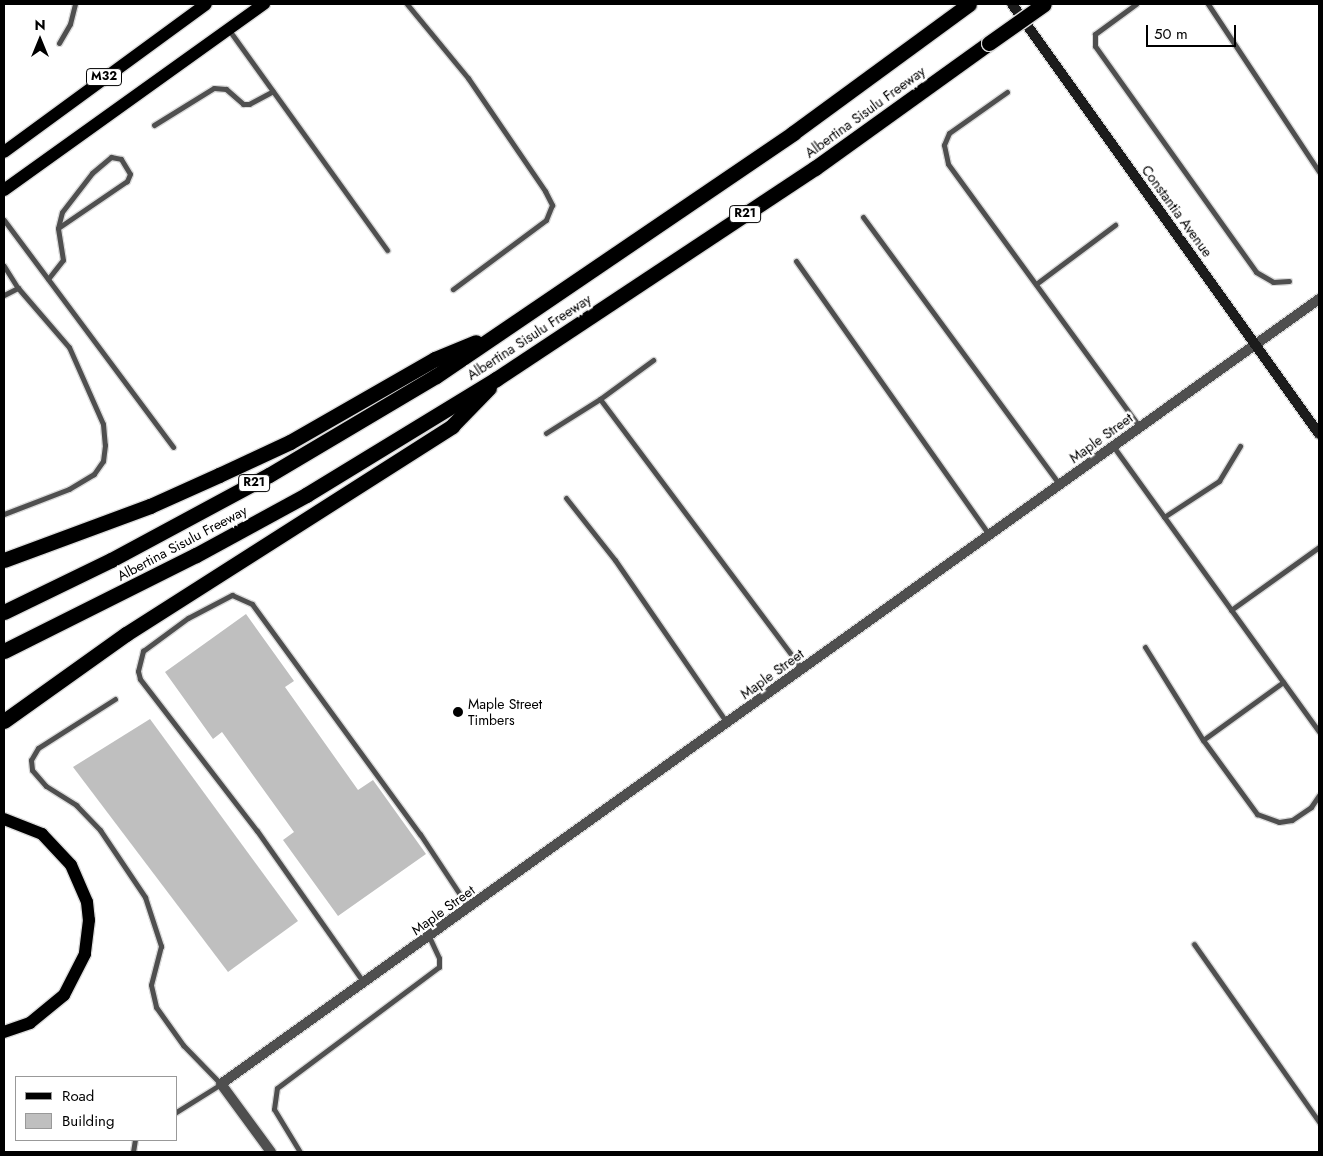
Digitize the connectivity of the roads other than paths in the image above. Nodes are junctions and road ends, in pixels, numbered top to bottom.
1 (75, 4) edge
2 (206, 4) edge
3 (264, 4) edge
4 (407, 4) edge
5 (1012, 4) edge
6 (1044, 4) edge
7 (1136, 4) edge
8 (1208, 4) edge
9 (968, 5) edge
10 (229, 30) junction
11 (59, 43) dead end
12 (273, 91) junction
13 (1007, 92) dead end
14 (154, 125) dead end
15 (4, 152) edge
16 (1319, 172) edge
17 (4, 190) edge
18 (863, 218) dead end
19 (4, 220) edge
20 (1115, 225) dead end
21 (58, 228) junction
22 (387, 250) dead end
23 (796, 261) dead end
24 (4, 266) edge
25 (48, 279) junction
26 (1288, 281) dead end
27 (1036, 284) junction
28 (18, 288) junction
29 (453, 289) dead end
30 (4, 295) edge
31 (1319, 299) edge
32 (494, 336) junction
33 (1255, 345) junction
34 (653, 360) dead end
35 (496, 379) junction
36 (600, 399) junction
37 (1140, 427) junction
38 (546, 433) dead end
39 (1319, 434) edge
40 (1113, 446) junction
41 (1240, 446) dead end
42 (173, 447) dead end
43 (1060, 485) junction
44 (566, 498) dead end
45 (4, 514) edge
46 (1164, 517) junction
47 (989, 535) junction
48 (1319, 547) edge
49 (4, 560) edge
50 (1231, 610) junction
51 (4, 612) edge
52 (1145, 647) dead end
53 (4, 651) edge
54 (802, 669) junction
55 (1283, 682) junction
56 (115, 699) dead end
57 (4, 721) edge
58 (727, 723) junction
59 (1319, 732) edge
60 (1203, 740) junction
61 (1319, 795) edge
62 (4, 819) edge
63 (469, 908) junction
64 (429, 937) junction
65 (1194, 944) dead end
66 (364, 983) junction
67 (4, 1032) edge
68 (221, 1084) junction
69 (178, 1111) edge
70 (1319, 1122) edge
71 (271, 1152) edge
72 (300, 1152) edge

1 - 11 lane
2 - 15 main road, M32
3 - 10 main road, M32
4 - 29 lane
5 - 33 street, Constantia Avenue
6 - 35 highway, Albertina Sisulu Freeway / R21, bridge
7 - 26 lane
8 - 16 lane
9 - 32 highway, Albertina Sisulu Freeway / R21
10 - 12 lane
10 - 17 main road, M32
12 - 14 lane
12 - 22 lane
13 - 27 lane
18 - 43 lane
19 - 25 lane
20 - 27 lane
21 - 21 lane
21 - 25 lane
23 - 47 lane
24 - 28 lane
25 - 42 lane
27 - 37 lane
28 - 30 lane
28 - 45 lane
31 - 33 street, Maple Street
32 - 49 highway
32 - 51 highway, Albertina Sisulu Freeway / R21
33 - 37 street, Maple Street
33 - 39 street, Constantia Avenue
34 - 36 lane
35 - 53 highway, Albertina Sisulu Freeway / R21
35 - 57 highway
36 - 38 lane
36 - 54 lane
37 - 40 street, Maple Street
40 - 43 street, Maple Street
40 - 46 lane
41 - 46 lane
43 - 47 street, Maple Street
44 - 58 lane
46 - 50 lane
47 - 54 street, Maple Street
48 - 50 lane
50 - 55 lane
52 - 60 lane
54 - 58 street, Maple Street
55 - 59 lane
55 - 60 lane
56 - 68 lane
58 - 63 street, Maple Street
60 - 61 lane
62 - 67 main road
63 - 64 street, Maple Street
63 - 66 lane
64 - 66 street, Maple Street
64 - 72 lane
65 - 70 lane
66 - 68 street, Maple Street
68 - 69 lane
68 - 71 street

